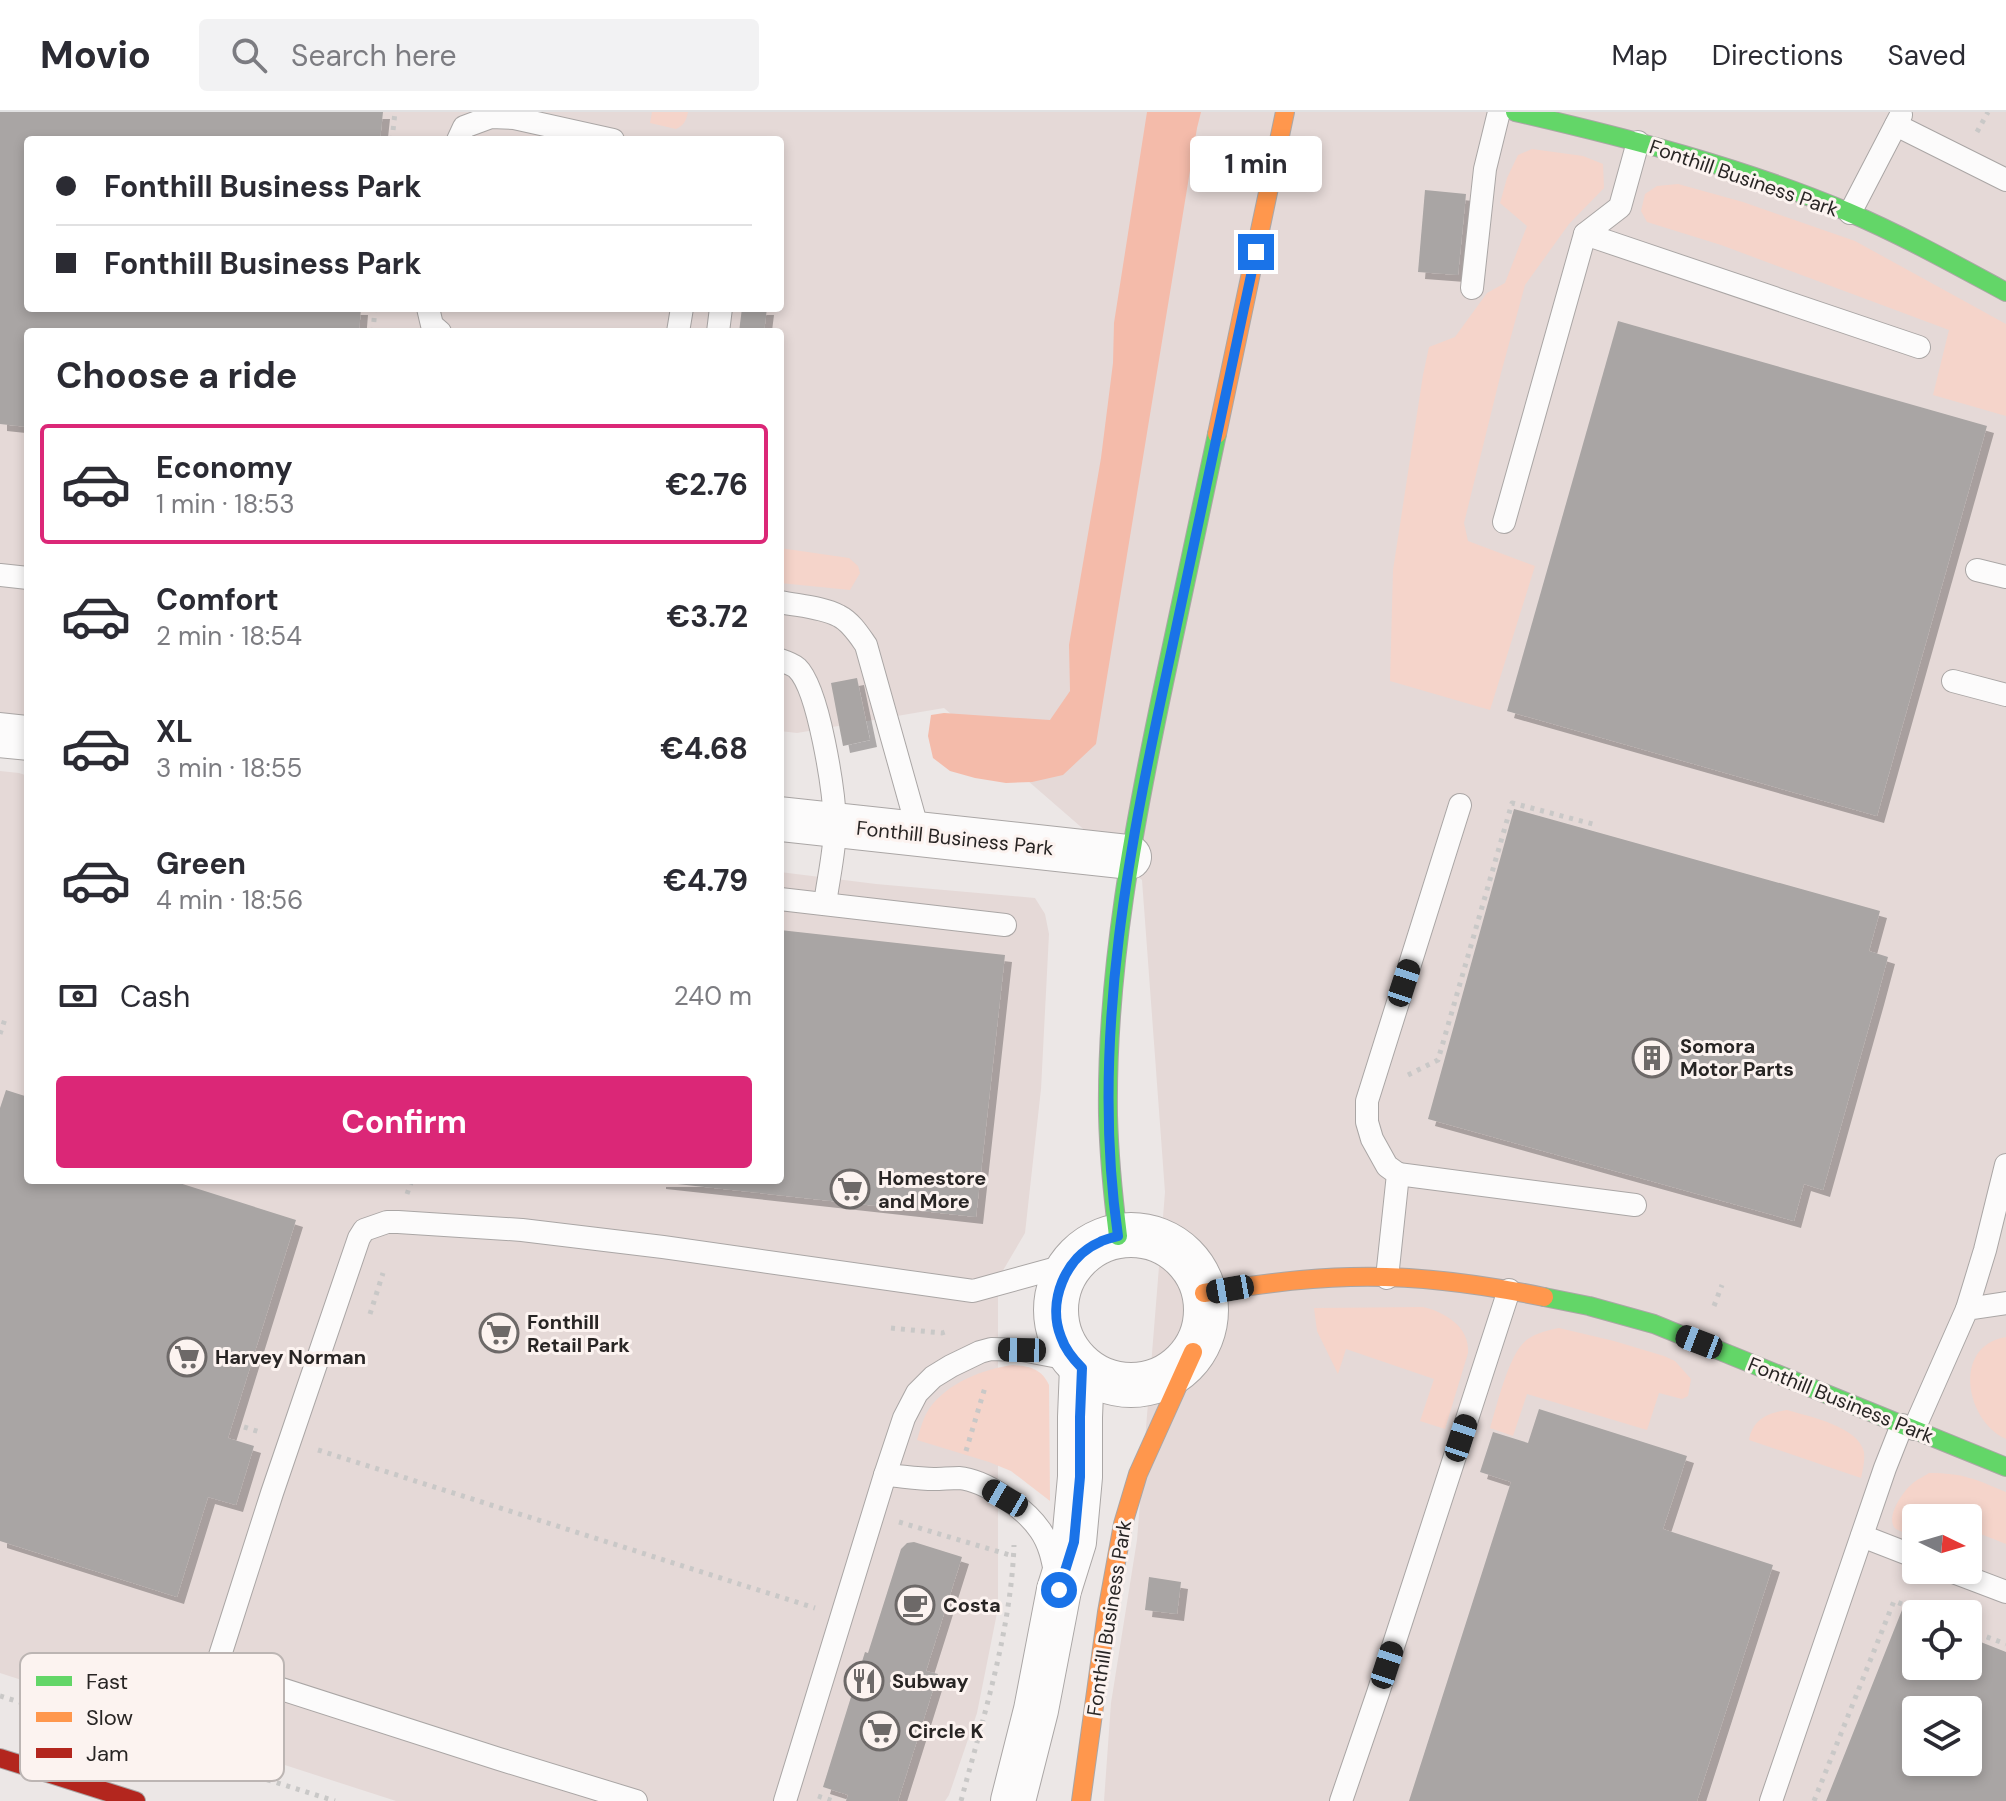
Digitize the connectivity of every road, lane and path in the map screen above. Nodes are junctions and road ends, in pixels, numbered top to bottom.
1 (395, 112) edge
2 (1285, 112) edge
3 (1499, 112) edge
4 (1515, 112) edge
5 (1899, 119) edge
6 (1631, 135) junction
7 (392, 136) edge
8 (460, 136) edge
9 (595, 136) edge
10 (2006, 180) edge
11 (1850, 213) junction
12 (1585, 234) junction
13 (1472, 288) dead end
14 (2006, 292) edge
15 (1919, 347) dead end
16 (1504, 522) dead end
17 (1977, 570) dead end
18 (0, 575) edge
19 (2006, 577) edge
20 (24, 578) edge
21 (784, 603) edge
22 (784, 662) edge
23 (1953, 681) dead end
24 (2006, 695) edge
25 (0, 735) edge
26 (24, 738) edge
27 (1460, 805) dead end
28 (784, 819) edge
29 (1593, 824) dead end
30 (835, 825) junction
31 (919, 834) junction
32 (1129, 857) junction
33 (784, 899) edge
34 (825, 904) junction
35 (1005, 925) dead end
36 (6, 1016) dead end
37 (0, 1034) edge
38 (1403, 1078) dead end
39 (2006, 1165) edge
40 (1398, 1174) junction
41 (1635, 1205) dead end
42 (1118, 1236) junction
43 (1071, 1264) junction
44 (1387, 1278) junction
45 (1509, 1290) junction
46 (1204, 1293) junction
47 (2006, 1303) edge
48 (1967, 1309) junction
49 (959, 1327) dead end
50 (891, 1328) dead end
51 (1193, 1352) junction
52 (1078, 1364) junction
53 (986, 1382) dead end
54 (244, 1427) dead end
55 (1908, 1427) junction
56 (289, 1441) junction
57 (965, 1456) dead end
58 (2006, 1467) edge
59 (885, 1475) junction
60 (898, 1521) dead end
61 (1012, 1532) dead end
62 (1862, 1536) junction
63 (1902, 1552) edge
64 (1013, 1556) junction
65 (1982, 1583) edge
66 (1059, 1590) junction
67 (2006, 1592) edge
68 (1902, 1604) edge
69 (842, 1616) junction
70 (1982, 1635) edge
71 (2006, 1644) edge
72 (221, 1653) edge
73 (284, 1690) edge
74 (0, 1696) edge
75 (20, 1702) edge
76 (0, 1758) edge
77 (20, 1764) edge
78 (73, 1781) edge
79 (271, 1781) edge
80 (136, 1801) edge
81 (335, 1801) edge
82 (636, 1801) edge
83 (785, 1801) edge
84 (961, 1801) edge
85 (1013, 1801) edge
86 (1081, 1801) edge
87 (1341, 1801) edge
88 (1771, 1801) edge
89 (1814, 1801) edge

1 - 7 path
2 - 32 street
3 - 13 lane
4 - 6 street, Fonthill Business Park
5 - 10 lane
5 - 11 lane
6 - 11 street, Fonthill Business Park
6 - 12 lane
8 - 9 lane
11 - 14 street, Fonthill Business Park
12 - 15 lane
12 - 16 lane
17 - 19 lane
18 - 20 lane
21 - 31 lane
22 - 30 lane
23 - 24 lane
25 - 26 street
27 - 40 lane
28 - 30 street, Fonthill Business Park
29 - 38 path
30 - 31 street, Fonthill Business Park
30 - 34 lane
31 - 32 street, Fonthill Business Park
32 - 42 street
33 - 34 lane
34 - 35 lane
36 - 37 path
39 - 48 lane
40 - 41 lane
40 - 44 lane
42 - 43 street
42 - 46 street
43 - 52 street
43 - 56 lane
44 - 45 street, Fonthill Business Park
44 - 46 street, Fonthill Business Park
45 - 55 street, Fonthill Business Park
45 - 87 lane
46 - 51 street, Fonthill Business Park
47 - 48 lane
48 - 55 lane
49 - 50 path
51 - 52 street
51 - 86 street, Fonthill Business Park
52 - 59 lane
52 - 66 street
53 - 57 path
54 - 56 path
55 - 58 street, Fonthill Business Park
55 - 62 lane
56 - 69 path
56 - 72 lane
59 - 66 lane
59 - 69 lane
60 - 64 path
61 - 64 path
62 - 63 lane
62 - 88 lane
64 - 84 path
65 - 67 lane
66 - 85 street
68 - 89 path
69 - 83 lane
70 - 71 path
73 - 82 lane
74 - 75 path
76 - 77 street
78 - 80 street
79 - 81 path

